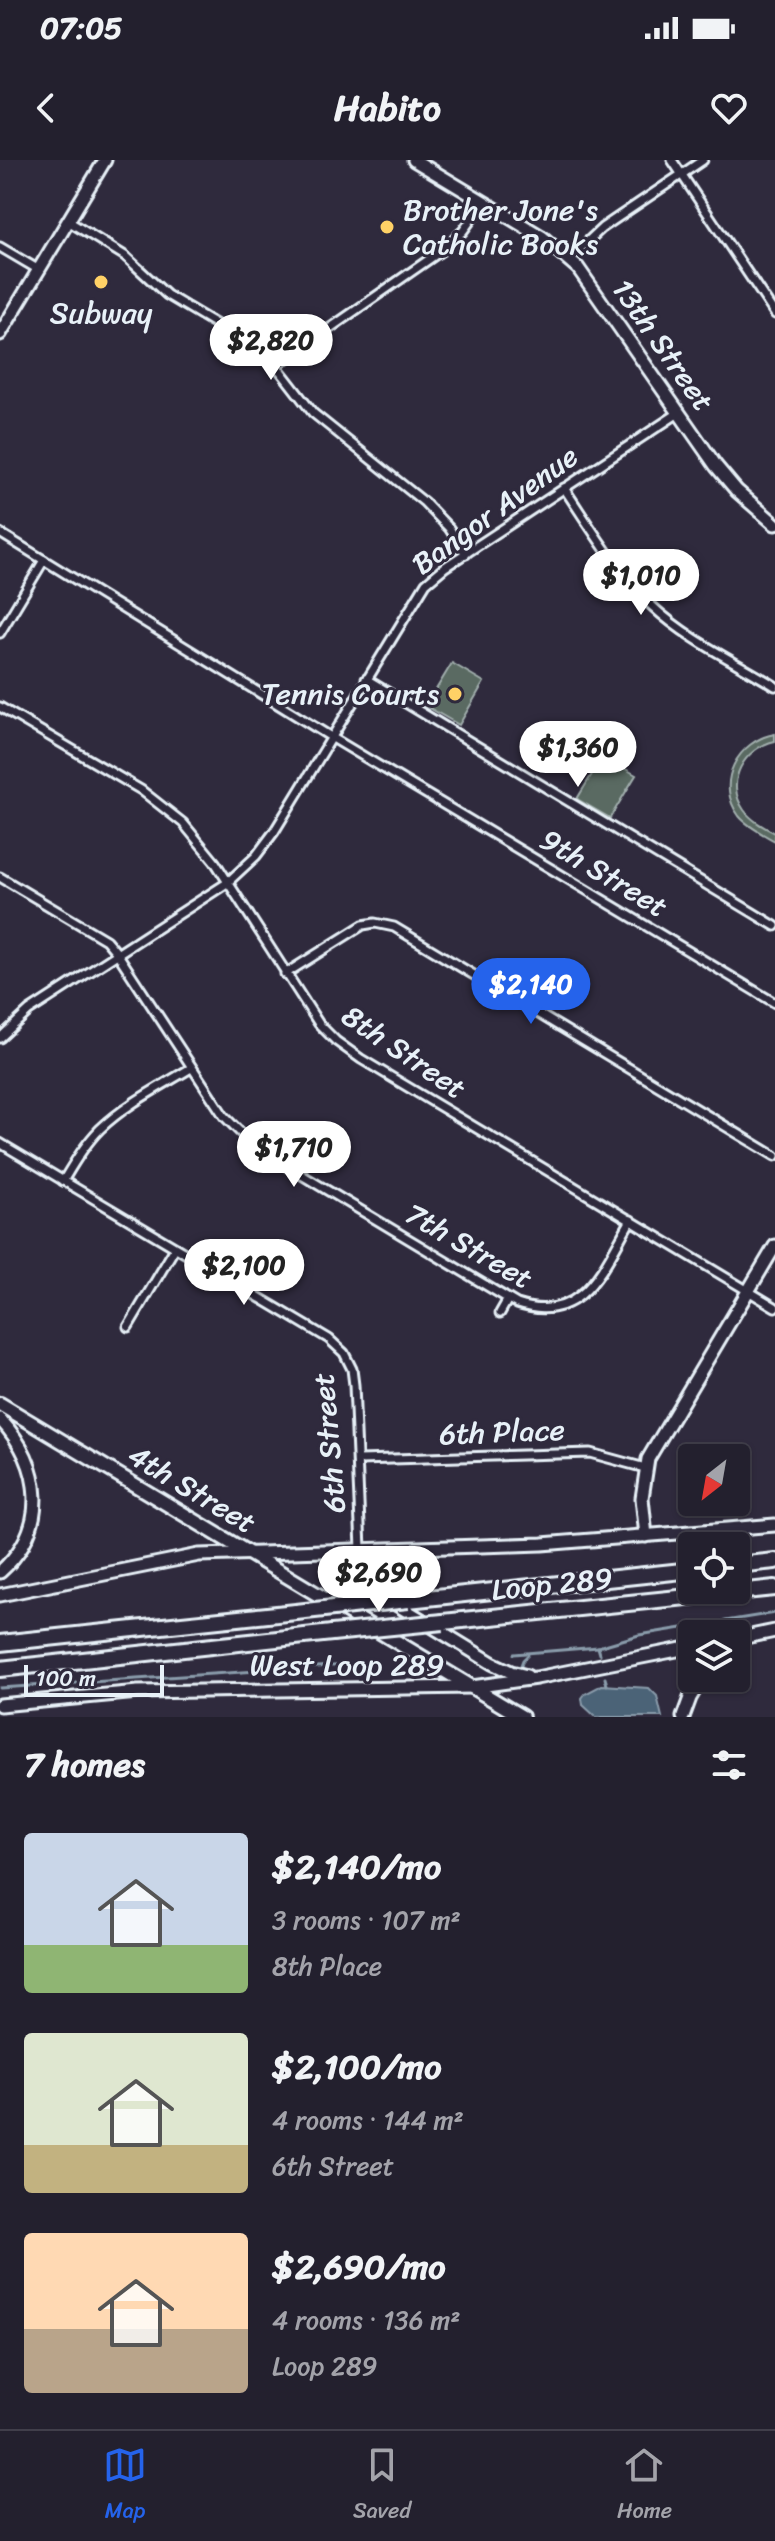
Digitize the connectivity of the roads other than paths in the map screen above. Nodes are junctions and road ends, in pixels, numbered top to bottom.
1 (105, 160) edge
2 (414, 160) edge
3 (672, 160) edge
4 (703, 160) edge
5 (682, 174) junction
6 (484, 202) junction
7 (68, 221) junction
8 (0, 247) edge
9 (569, 259) junction
10 (39, 270) junction
11 (775, 314) edge
12 (0, 334) edge
13 (277, 365) junction
14 (680, 412) junction
15 (564, 488) junction
16 (775, 524) edge
17 (0, 533) edge
18 (466, 554) junction
19 (44, 560) junction
20 (0, 633) edge
21 (366, 679) junction
22 (775, 686) edge
23 (0, 707) edge
24 (331, 737) junction
25 (0, 877) edge
26 (227, 883) junction
27 (775, 926) edge
28 (117, 953) junction
29 (285, 974) junction
30 (775, 1003) edge
31 (0, 1038) edge
32 (191, 1068) junction
33 (0, 1143) edge
34 (775, 1156) edge
35 (63, 1181) junction
36 (631, 1220) junction
37 (775, 1246) edge
38 (175, 1248) junction
39 (748, 1291) junction
40 (508, 1299) junction
41 (775, 1307) edge
42 (500, 1313) dead end
43 (128, 1327) dead end
44 (0, 1404) edge
45 (0, 1419) edge
46 (501, 1456) junction
47 (359, 1460) junction
48 (645, 1468) junction
49 (502, 1469) dead end
50 (775, 1525) edge
51 (646, 1536) junction
52 (453, 1548) junction
53 (361, 1549) junction
54 (251, 1554) junction
55 (775, 1561) edge
56 (750, 1564) edge
57 (678, 1571) edge
58 (0, 1572) edge
59 (775, 1588) edge
60 (0, 1595) edge
61 (769, 1632) edge
62 (0, 1641) edge
63 (750, 1641) edge
64 (678, 1650) edge
65 (4, 1669) edge
66 (536, 1678) junction
67 (472, 1687) junction
68 (694, 1692) edge
69 (0, 1705) edge
70 (522, 1717) edge
71 (683, 1717) edge

1 - 7 main road
2 - 6 main road, 13th Street
3 - 5 street
4 - 5 street
5 - 9 street
5 - 11 street
6 - 9 main road, 13th Street
6 - 13 street
7 - 10 main road
7 - 13 street
8 - 10 street
9 - 14 main road, 13th Street
10 - 12 main road
13 - 18 street
14 - 15 street, Bangor Avenue
14 - 16 main road, 13th Street
15 - 18 street, Bangor Avenue
15 - 22 street
17 - 19 street, 9th Street
18 - 21 street, Bangor Avenue
19 - 20 street
19 - 24 street, 9th Street
21 - 24 street, Bangor Avenue
21 - 27 street
23 - 26 street, 8th Street
24 - 26 street, Bangor Avenue
24 - 30 street, 9th Street
25 - 28 street, 7th Street
26 - 28 street, Bangor Avenue
26 - 29 street, 8th Street
28 - 31 street, Bangor Avenue
28 - 32 street, 7th Street
29 - 34 street
29 - 36 street, 8th Street
32 - 35 street
32 - 40 street, 7th Street
33 - 35 street, 6th Street
35 - 38 street, 6th Street
36 - 39 street, 8th Street
36 - 40 street, 7th Street
37 - 39 main road
38 - 43 street
38 - 47 street, 6th Street
39 - 41 street, 8th Street
39 - 48 main road
40 - 42 street
44 - 54 main road, 4th Street
45 - 58 main road
46 - 47 street, 6th Place
46 - 48 street, 6th Place
46 - 49 street
47 - 53 street, 6th Street
48 - 51 main road
50 - 51 main road
51 - 52 main road
52 - 53 main road
52 - 66 main road
53 - 54 main road
54 - 60 main road
54 - 67 main road, 4th Street
55 - 56 highway
57 - 62 highway, Loop 289, bridge
59 - 65 highway, Loop 289, bridge
61 - 63 main road
64 - 66 main road, West Loop 289
66 - 67 main road, West Loop 289
67 - 69 main road, West Loop 289
67 - 70 main road, 4th Street
68 - 71 main road

